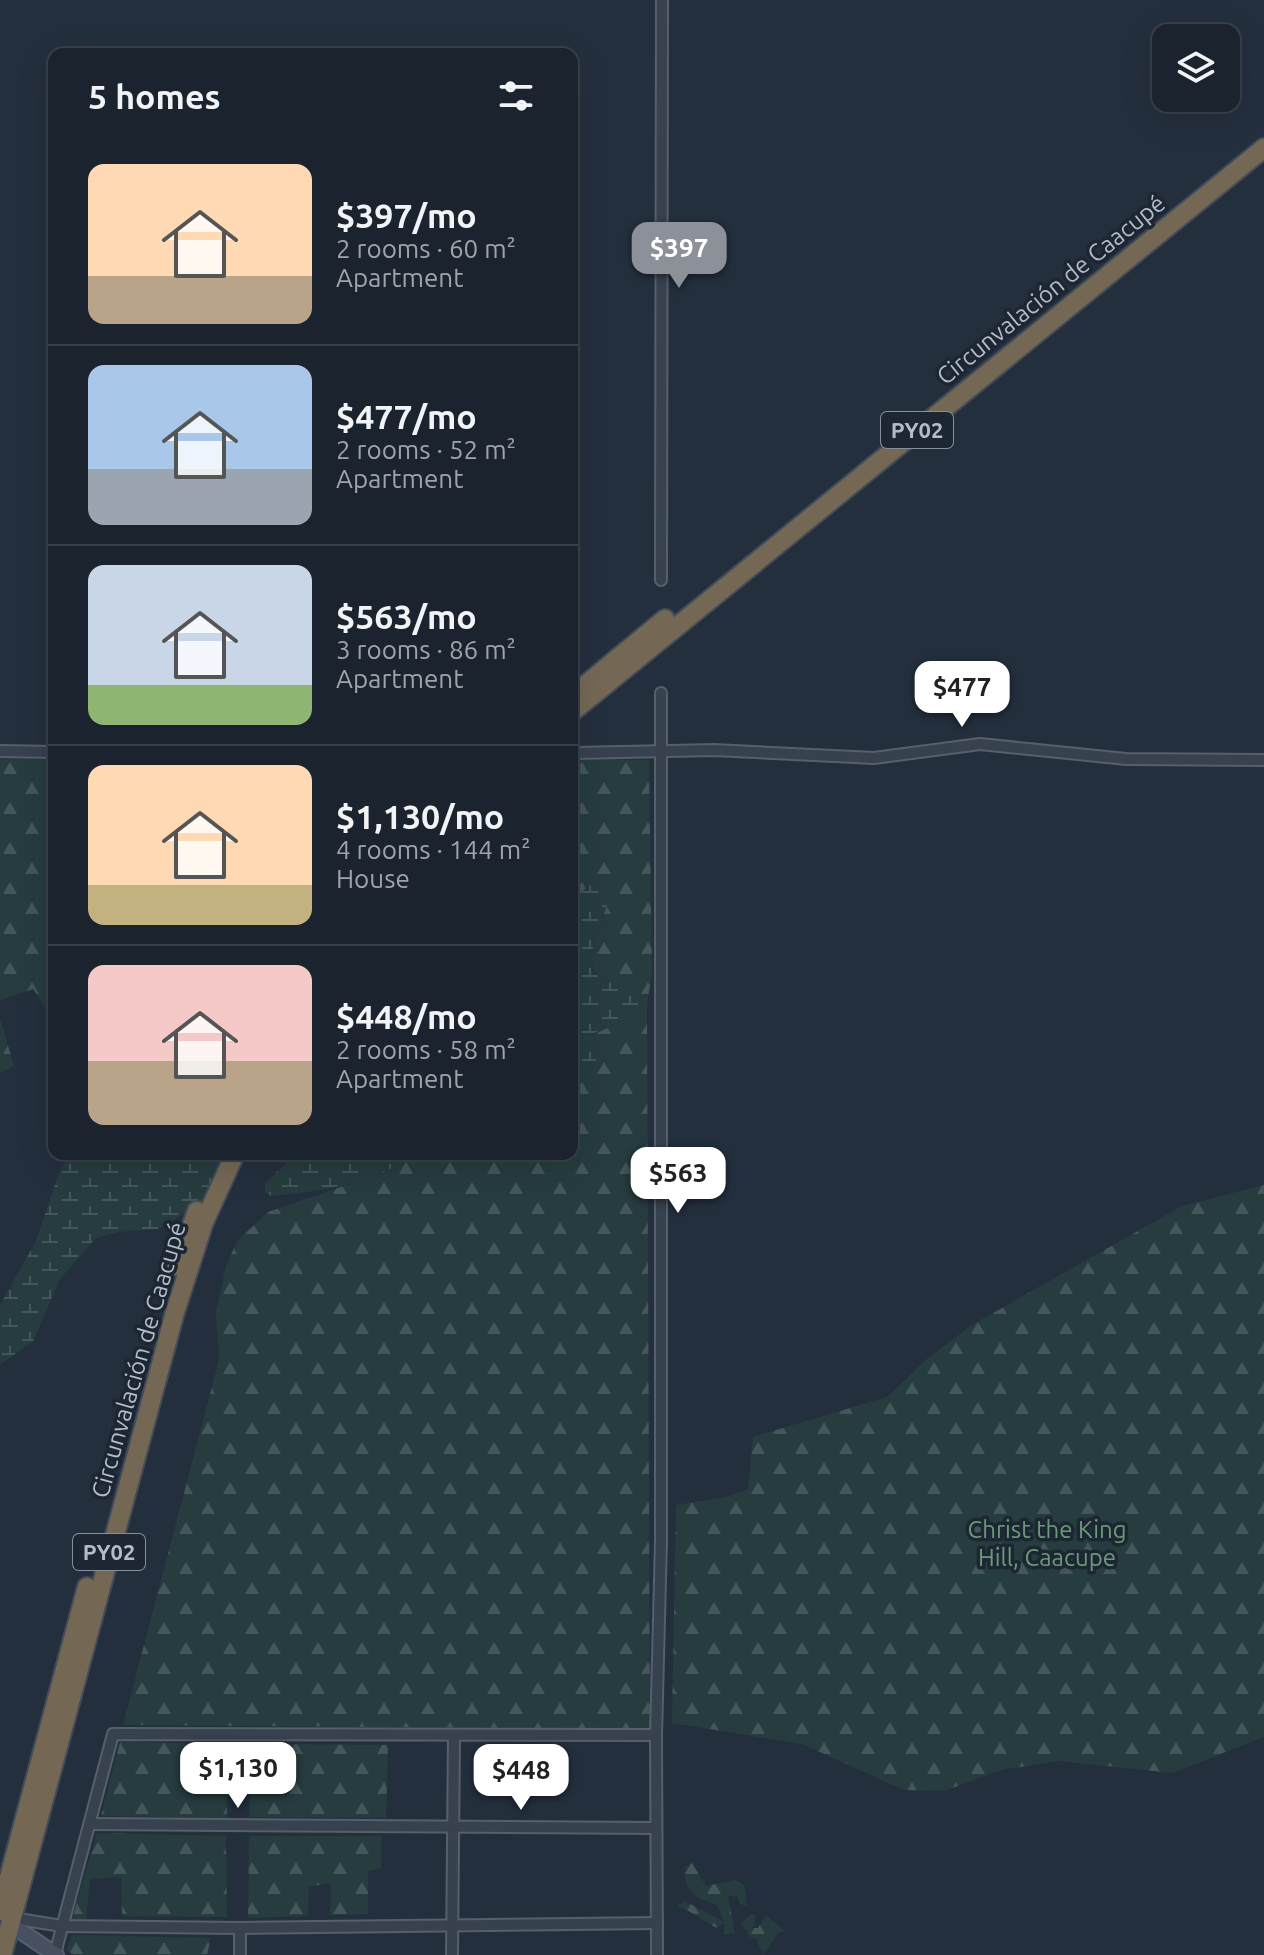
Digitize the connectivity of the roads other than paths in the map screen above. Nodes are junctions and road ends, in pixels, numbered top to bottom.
1 (662, 0) edge
2 (1264, 134) edge
3 (1264, 148) edge
4 (661, 580) dead end
5 (578, 691) edge
6 (661, 693) dead end
7 (578, 707) edge
8 (0, 751) edge
9 (48, 752) edge
10 (578, 753) edge
11 (660, 753) junction
12 (1264, 760) edge
13 (220, 1160) edge
14 (232, 1160) edge
15 (454, 1735) junction
16 (656, 1735) junction
17 (90, 1824) junction
18 (656, 1828) junction
19 (453, 1829) junction
20 (7, 1918) edge
21 (657, 1923) junction
22 (452, 1924) junction
23 (62, 1926) junction
24 (240, 1928) junction
25 (2, 1955) edge
26 (55, 1955) edge
27 (240, 1955) edge
28 (452, 1955) edge
29 (657, 1955) edge

1 - 4 street
2 - 5 highway, Circunvalación de Caacupé / PY02
3 - 7 highway, Circunvalación de Caacupé / PY02
6 - 11 street
8 - 9 street
10 - 11 street
11 - 12 street
11 - 16 street
13 - 20 highway, Circunvalación de Caacupé / PY02
14 - 20 highway, Circunvalación de Caacupé / PY02
15 - 16 street
15 - 17 street
15 - 19 street
16 - 18 street
17 - 19 street
17 - 23 street
18 - 19 street
18 - 21 street
19 - 22 street
20 - 23 street
20 - 25 highway, Circunvalación de Caacupé / PY02
20 - 26 street
21 - 22 street
21 - 29 street
22 - 24 street
22 - 28 street
23 - 24 street
23 - 26 street
24 - 27 street

